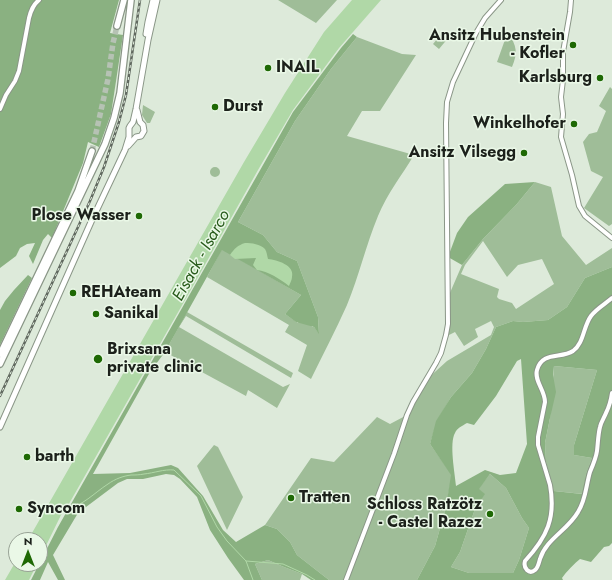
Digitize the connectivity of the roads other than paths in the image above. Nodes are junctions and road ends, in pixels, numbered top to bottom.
1 (39, 0) edge
2 (124, 0) edge
3 (131, 0) edge
4 (153, 0) edge
5 (157, 0) edge
6 (501, 0) edge
7 (571, 0) edge
8 (117, 26) tunnel mouth
9 (144, 67) junction
10 (0, 109) edge
11 (136, 109) junction
12 (133, 122) junction
13 (140, 122) junction
14 (129, 133) junction
15 (136, 137) junction
16 (125, 150) junction
17 (92, 152) tunnel mouth
18 (612, 238) edge
19 (612, 298) edge
20 (0, 354) edge
21 (0, 364) edge
22 (612, 393) edge
23 (0, 427) edge
24 (346, 580) edge

1 - 10 street
2 - 8 highway
3 - 21 highway
4 - 9 main road
5 - 9 main road
6 - 24 street
7 - 18 street
9 - 11 main road
11 - 12 main road
11 - 13 main road
12 - 13 main road
12 - 14 main road
13 - 15 main road
14 - 15 main road
14 - 16 main road
15 - 16 main road
16 - 23 main road
17 - 20 highway
19 - 22 street

